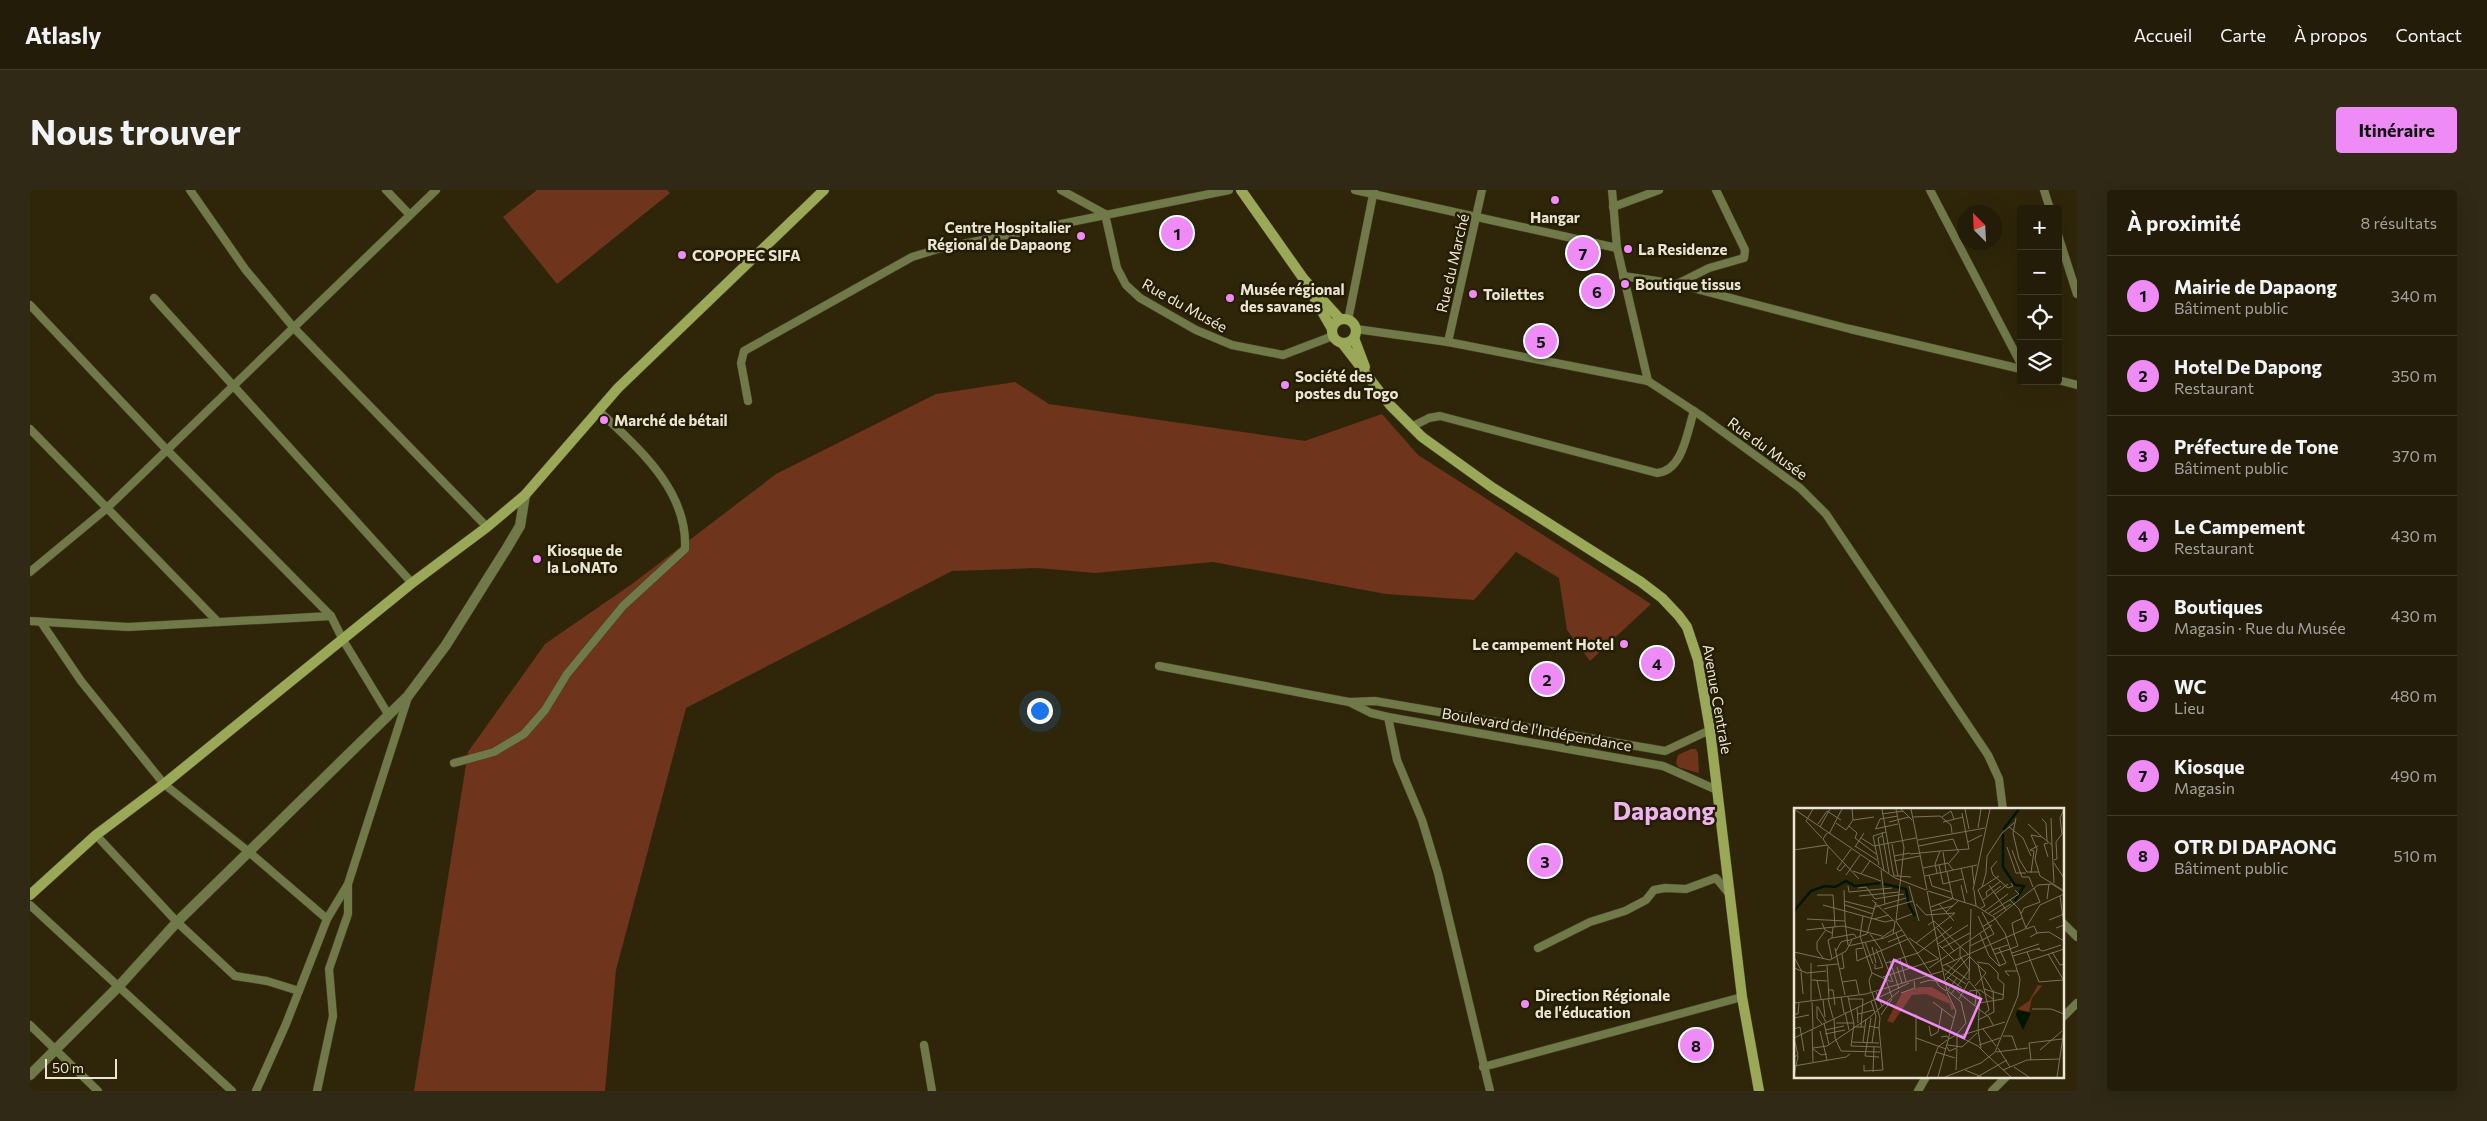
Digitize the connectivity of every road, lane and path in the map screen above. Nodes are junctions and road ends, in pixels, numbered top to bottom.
1 (190, 190) edge
2 (386, 190) edge
3 (436, 190) edge
4 (824, 190) edge
5 (1061, 190) edge
6 (1229, 190) edge
7 (1240, 190) edge
8 (1355, 190) edge
9 (1482, 190) edge
10 (1612, 190) edge
11 (1659, 190) edge
12 (1716, 190) edge
13 (1930, 190) edge
14 (2044, 190) edge
15 (1374, 192) edge
16 (2049, 205) edge
17 (1613, 207) junction
18 (409, 214) junction
19 (1105, 214) junction
20 (1478, 216) junction
21 (2062, 246) edge
22 (1617, 248) junction
23 (1623, 276) junction
24 (1303, 278) junction
25 (1678, 284) junction
26 (2076, 289) edge
27 (154, 298) dead end
28 (30, 305) edge
29 (1344, 319) junction
30 (294, 328) junction
31 (1332, 333) junction
32 (1355, 333) junction
33 (1448, 342) junction
34 (1342, 343) junction
35 (2017, 356) edge
36 (2017, 369) edge
37 (1369, 378) junction
38 (1648, 380) junction
39 (2062, 381) edge
40 (234, 386) junction
41 (2077, 386) edge
42 (748, 402) dead end
43 (599, 411) junction
44 (1694, 411) junction
45 (1411, 427) junction
46 (30, 429) edge
47 (166, 449) junction
48 (525, 495) junction
49 (106, 509) junction
50 (487, 527) junction
51 (30, 572) edge
52 (412, 583) junction
53 (331, 616) junction
54 (30, 621) edge
55 (41, 622) junction
56 (218, 622) junction
57 (343, 640) junction
58 (1159, 666) dead end
59 (408, 696) junction
60 (1349, 702) junction
61 (1444, 713) junction
62 (388, 714) junction
63 (1388, 717) junction
64 (1441, 726) junction
65 (1710, 730) junction
66 (454, 763) dead end
67 (164, 784) junction
68 (1717, 790) junction
69 (2003, 808) edge
70 (96, 834) junction
71 (249, 852) junction
72 (348, 884) junction
73 (30, 895) edge
74 (1731, 896) junction
75 (30, 905) edge
76 (327, 919) junction
77 (177, 922) junction
78 (2064, 924) edge
79 (2077, 937) edge
80 (1538, 948) dead end
81 (119, 986) junction
82 (299, 991) junction
83 (1742, 997) junction
84 (2077, 1003) edge
85 (2064, 1016) edge
86 (30, 1025) edge
87 (924, 1045) dead end
88 (55, 1048) junction
89 (1483, 1066) junction
90 (30, 1075) edge
91 (1925, 1078) edge
92 (2005, 1078) edge
93 (98, 1091) edge
94 (232, 1091) edge
95 (256, 1091) edge
96 (317, 1091) edge
97 (932, 1091) edge
98 (1490, 1091) edge
99 (1760, 1091) edge
100 (1918, 1091) edge
101 (1992, 1091) edge

1 - 30 street
2 - 18 street
3 - 18 street
4 - 43 main road
5 - 19 street
6 - 19 street
7 - 24 main road
8 - 15 street
9 - 20 street, Rue du Marché
10 - 17 street
11 - 17 street
12 - 25 street
13 - 35 street
14 - 16 street
15 - 20 street
15 - 29 street
17 - 22 street
18 - 30 street
19 - 31 street, Rue du Musée
19 - 42 street
20 - 22 street
20 - 33 street, Rue du Marché
21 - 26 street
22 - 23 street
23 - 25 street
23 - 38 street
24 - 29 main road
24 - 31 main road
25 - 36 street
27 - 40 street
28 - 47 street
29 - 31 main road
29 - 32 main road
30 - 40 street
30 - 50 street
31 - 34 main road
32 - 33 street, Rue du Musée
32 - 34 main road
32 - 37 main road, Avenue Centrale
33 - 38 street, Rue du Musée
34 - 37 main road, Avenue Centrale
37 - 45 main road, Avenue Centrale
38 - 44 street, Rue du Musée
39 - 41 street
40 - 47 street
40 - 52 street
43 - 48 main road
43 - 66 street
44 - 45 street
44 - 69 street, Rue du Musée
45 - 65 main road, Avenue Centrale
46 - 49 street
47 - 49 street
47 - 53 street
48 - 50 main road
48 - 59 street
49 - 51 street
49 - 56 street
50 - 52 main road
52 - 57 main road
53 - 56 street
53 - 57 street
54 - 55 street
55 - 56 street
55 - 67 street
57 - 62 street
57 - 67 main road
58 - 60 street, Boulevard de l'Indépendance
59 - 62 street
59 - 72 street
60 - 61 street, Boulevard de l'Indépendance
60 - 63 street, Boulevard de l'Indépendance
61 - 64 street
61 - 65 street, Boulevard de l'Indépendance
62 - 71 street
63 - 64 street, Boulevard de l'Indépendance
63 - 89 street
64 - 68 street, Boulevard de l'Indépendance
65 - 68 main road, Avenue Centrale
67 - 70 main road
67 - 71 street
68 - 74 main road, Avenue Centrale
70 - 73 main road
70 - 77 street
71 - 76 street
71 - 77 street
72 - 76 street
72 - 96 street
74 - 80 street
74 - 83 main road, Avenue Centrale
75 - 81 street
76 - 82 street
77 - 81 street
77 - 82 street
78 - 79 street
81 - 88 street
81 - 94 street
82 - 95 street
83 - 89 street
83 - 99 main road, Avenue Centrale
84 - 85 street
86 - 88 street
87 - 97 street
88 - 90 street
88 - 93 street
89 - 98 street
91 - 100 street
92 - 101 street

